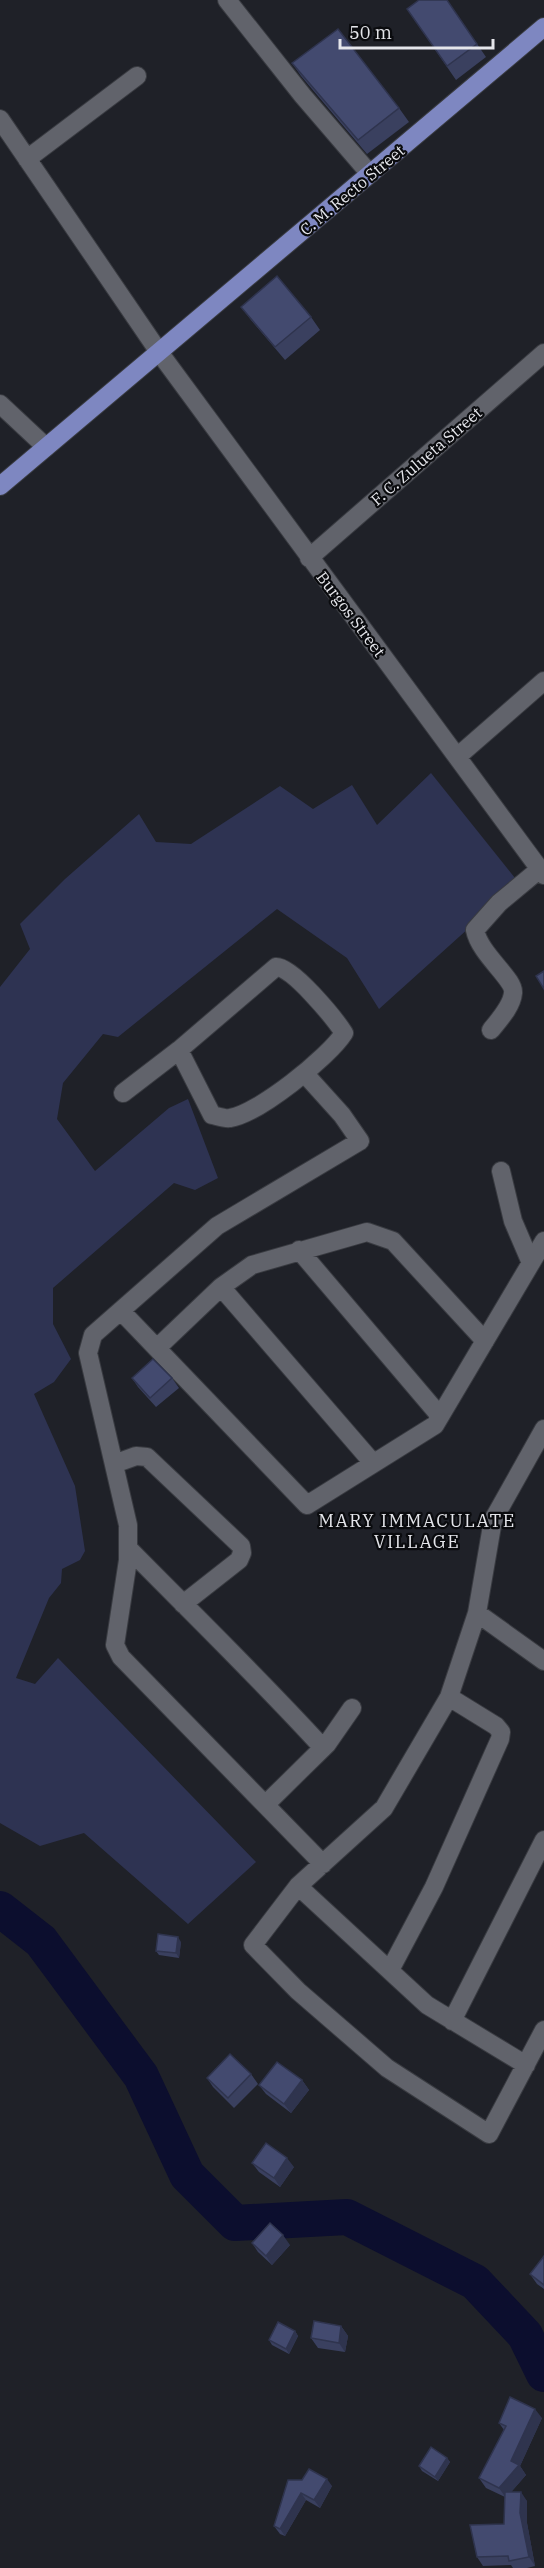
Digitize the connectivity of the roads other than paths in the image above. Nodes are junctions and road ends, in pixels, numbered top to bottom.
1 (227, 0) edge
2 (544, 27) edge
3 (137, 76) dead end
4 (0, 119) edge
5 (27, 159) junction
6 (370, 174) junction
7 (159, 352) junction
8 (544, 354) edge
9 (0, 404) edge
10 (46, 447) junction
11 (0, 486) edge
12 (309, 558) junction
13 (544, 681) edge
14 (457, 757) junction
15 (542, 872) edge
16 (491, 1030) dead end
17 (179, 1050) junction
18 (305, 1074) junction
19 (123, 1093) dead end
20 (501, 1172) dead end
21 (544, 1241) edge
22 (299, 1250) junction
23 (531, 1263) junction
24 (221, 1287) junction
25 (121, 1311) junction
26 (485, 1341) junction
27 (157, 1348) junction
28 (440, 1416) junction
29 (544, 1429) edge
30 (373, 1463) junction
31 (114, 1464) junction
32 (128, 1548) junction
33 (183, 1604) junction
34 (477, 1613) junction
35 (544, 1661) edge
36 (449, 1697) junction
37 (352, 1708) dead end
38 (323, 1748) junction
39 (266, 1804) junction
40 (544, 1840) edge
41 (323, 1864) junction
42 (298, 1886) junction
43 (390, 1970) junction
44 (452, 2021) junction
45 (544, 2030) edge
46 (526, 2065) junction

1 - 6 street
2 - 6 main road, C. M. Recto Street
3 - 5 street
4 - 5 street, Burgos Street
5 - 7 street, Burgos Street
6 - 7 main road, C. M. Recto Street
7 - 10 main road, C. M. Recto Street
7 - 12 street, Burgos Street
8 - 12 street, F. C. Zulueta Street
9 - 10 street
10 - 11 main road, C. M. Recto Street
12 - 14 street, Burgos Street
13 - 14 street
14 - 15 street, Burgos Street
15 - 16 street
17 - 18 street
17 - 18 street
17 - 19 street
18 - 25 street
20 - 23 street
21 - 23 street
22 - 24 street
22 - 26 street
22 - 28 street
23 - 26 street
24 - 27 street
24 - 30 street
25 - 27 street
25 - 31 street
26 - 28 street
27 - 30 street
28 - 30 street
29 - 34 street
31 - 32 street
31 - 33 street
32 - 33 street
32 - 39 street
33 - 38 street
34 - 35 street
34 - 36 street
36 - 41 street
36 - 43 street
37 - 38 street
38 - 39 street
39 - 41 street
40 - 44 street
41 - 42 street
42 - 43 street
42 - 46 street
43 - 44 street
44 - 46 street
45 - 46 street

